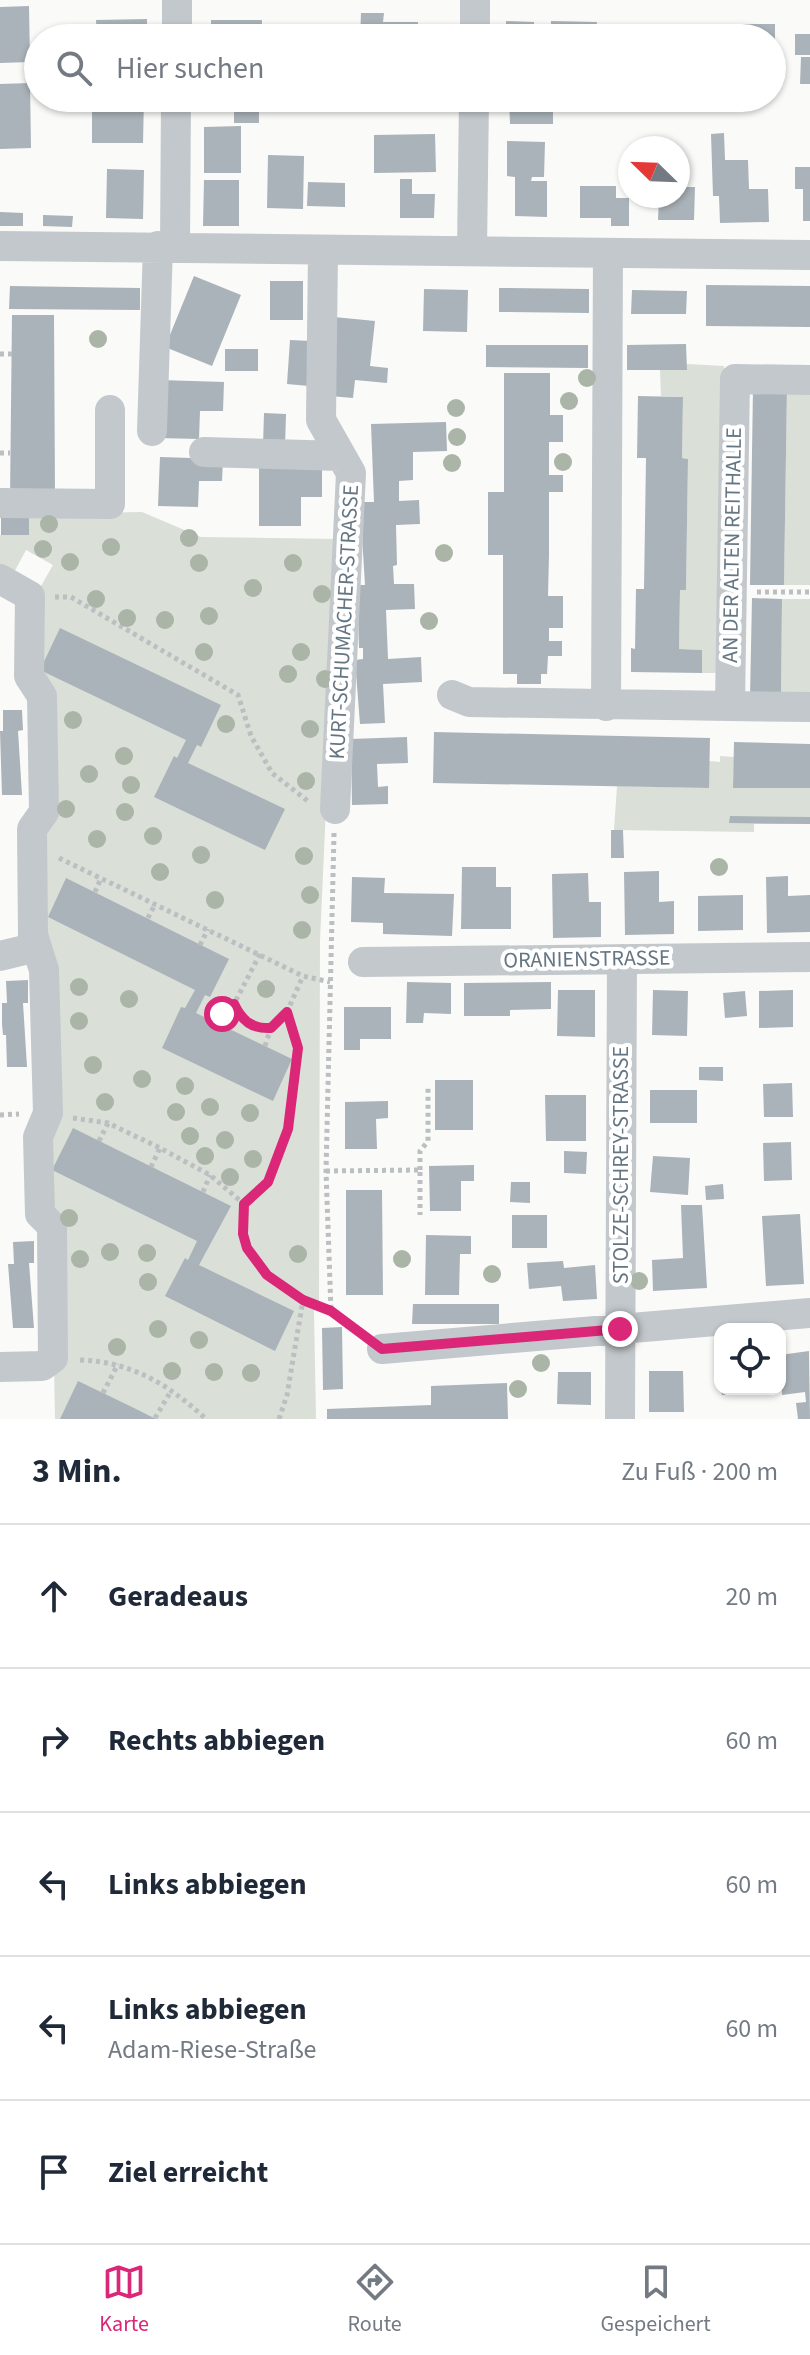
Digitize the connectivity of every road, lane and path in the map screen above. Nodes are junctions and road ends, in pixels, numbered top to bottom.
1 (177, 0) edge
2 (475, 0) edge
3 (177, 24) edge
4 (475, 24) edge
5 (175, 112) edge
6 (474, 112) edge
7 (0, 246) edge
8 (167, 246) junction
9 (472, 250) junction
10 (323, 251) junction
11 (608, 254) junction
12 (810, 255) edge
13 (0, 354) edge
14 (13, 354) dead end
15 (810, 380) edge
16 (110, 410) dead end
17 (152, 431) dead end
18 (204, 452) dead end
19 (0, 453) edge
20 (10, 453) dead end
21 (341, 456) junction
22 (0, 503) edge
23 (0, 579) edge
24 (732, 591) junction
25 (810, 592) edge
26 (30, 596) junction
27 (452, 695) dead end
28 (606, 706) junction
29 (730, 706) junction
30 (810, 707) edge
31 (335, 809) junction
32 (53, 855) dead end
33 (101, 878) junction
34 (95, 892) dead end
35 (155, 904) junction
36 (148, 918) dead end
37 (208, 929) junction
38 (200, 945) dead end
39 (37, 947) junction
40 (260, 954) junction
41 (0, 956) edge
42 (810, 957) edge
43 (622, 959) junction
44 (363, 962) dead end
45 (303, 976) junction
46 (330, 982) junction
47 (234, 1004) junction
48 (287, 1012) junction
49 (216, 1023) dead end
50 (271, 1028) junction
51 (265, 1046) dead end
52 (428, 1085) dead end
53 (71, 1118) dead end
54 (108, 1123) junction
55 (99, 1141) dead end
56 (160, 1148) junction
57 (151, 1167) dead end
58 (420, 1170) junction
59 (326, 1171) junction
60 (210, 1175) junction
61 (203, 1192) dead end
62 (244, 1204) junction
63 (420, 1215) dead end
64 (303, 1300) junction
65 (331, 1311) junction
66 (810, 1313) edge
67 (620, 1329) junction
68 (382, 1349) joint
69 (53, 1358) junction
70 (118, 1364) junction
71 (0, 1367) edge
72 (171, 1391) junction
73 (103, 1393) dead end
74 (155, 1418) edge
75 (206, 1419) edge
76 (279, 1419) edge
77 (620, 1419) edge

1 - 3 street
2 - 4 street
5 - 8 street
6 - 9 street
7 - 8 street
8 - 10 street
8 - 17 street
9 - 10 street
9 - 11 street
10 - 21 street, KURT-SCHUMACHER-STRASSE
11 - 12 street
11 - 28 street
13 - 14 path
15 - 24 street, AN DER ALTEN REITHALLE
16 - 22 street
18 - 21 street
19 - 20 path
21 - 31 street, KURT-SCHUMACHER-STRASSE
23 - 26 street
24 - 25 path
24 - 29 street, AN DER ALTEN REITHALLE
26 - 31 path
26 - 39 street
27 - 28 street
28 - 29 street
29 - 30 street
31 - 46 path
32 - 33 path
33 - 34 path
33 - 35 path
35 - 36 path
35 - 37 path
37 - 38 path
37 - 40 path
39 - 41 street
39 - 69 street
40 - 45 path
40 - 47 path
42 - 43 street, ORANIENSTRASSE
43 - 44 street, ORANIENSTRASSE
43 - 67 street, STOLZE-SCHREY-STRASSE
45 - 46 path
45 - 48 path
46 - 59 path
47 - 49 path
47 - 50 path
48 - 50 path
48 - 62 path
50 - 51 path
52 - 58 path
53 - 54 path
54 - 55 path
54 - 56 path
56 - 57 path
56 - 60 path
58 - 59 path
58 - 63 path
59 - 65 path
60 - 61 path
60 - 62 path
62 - 64 path
64 - 65 path
64 - 76 path
65 - 68 path
66 - 67 street
67 - 68 street
67 - 77 street, STOLZE-SCHREY-STRASSE
69 - 70 path
69 - 71 street
70 - 72 path
70 - 73 path
72 - 74 path
72 - 75 path

